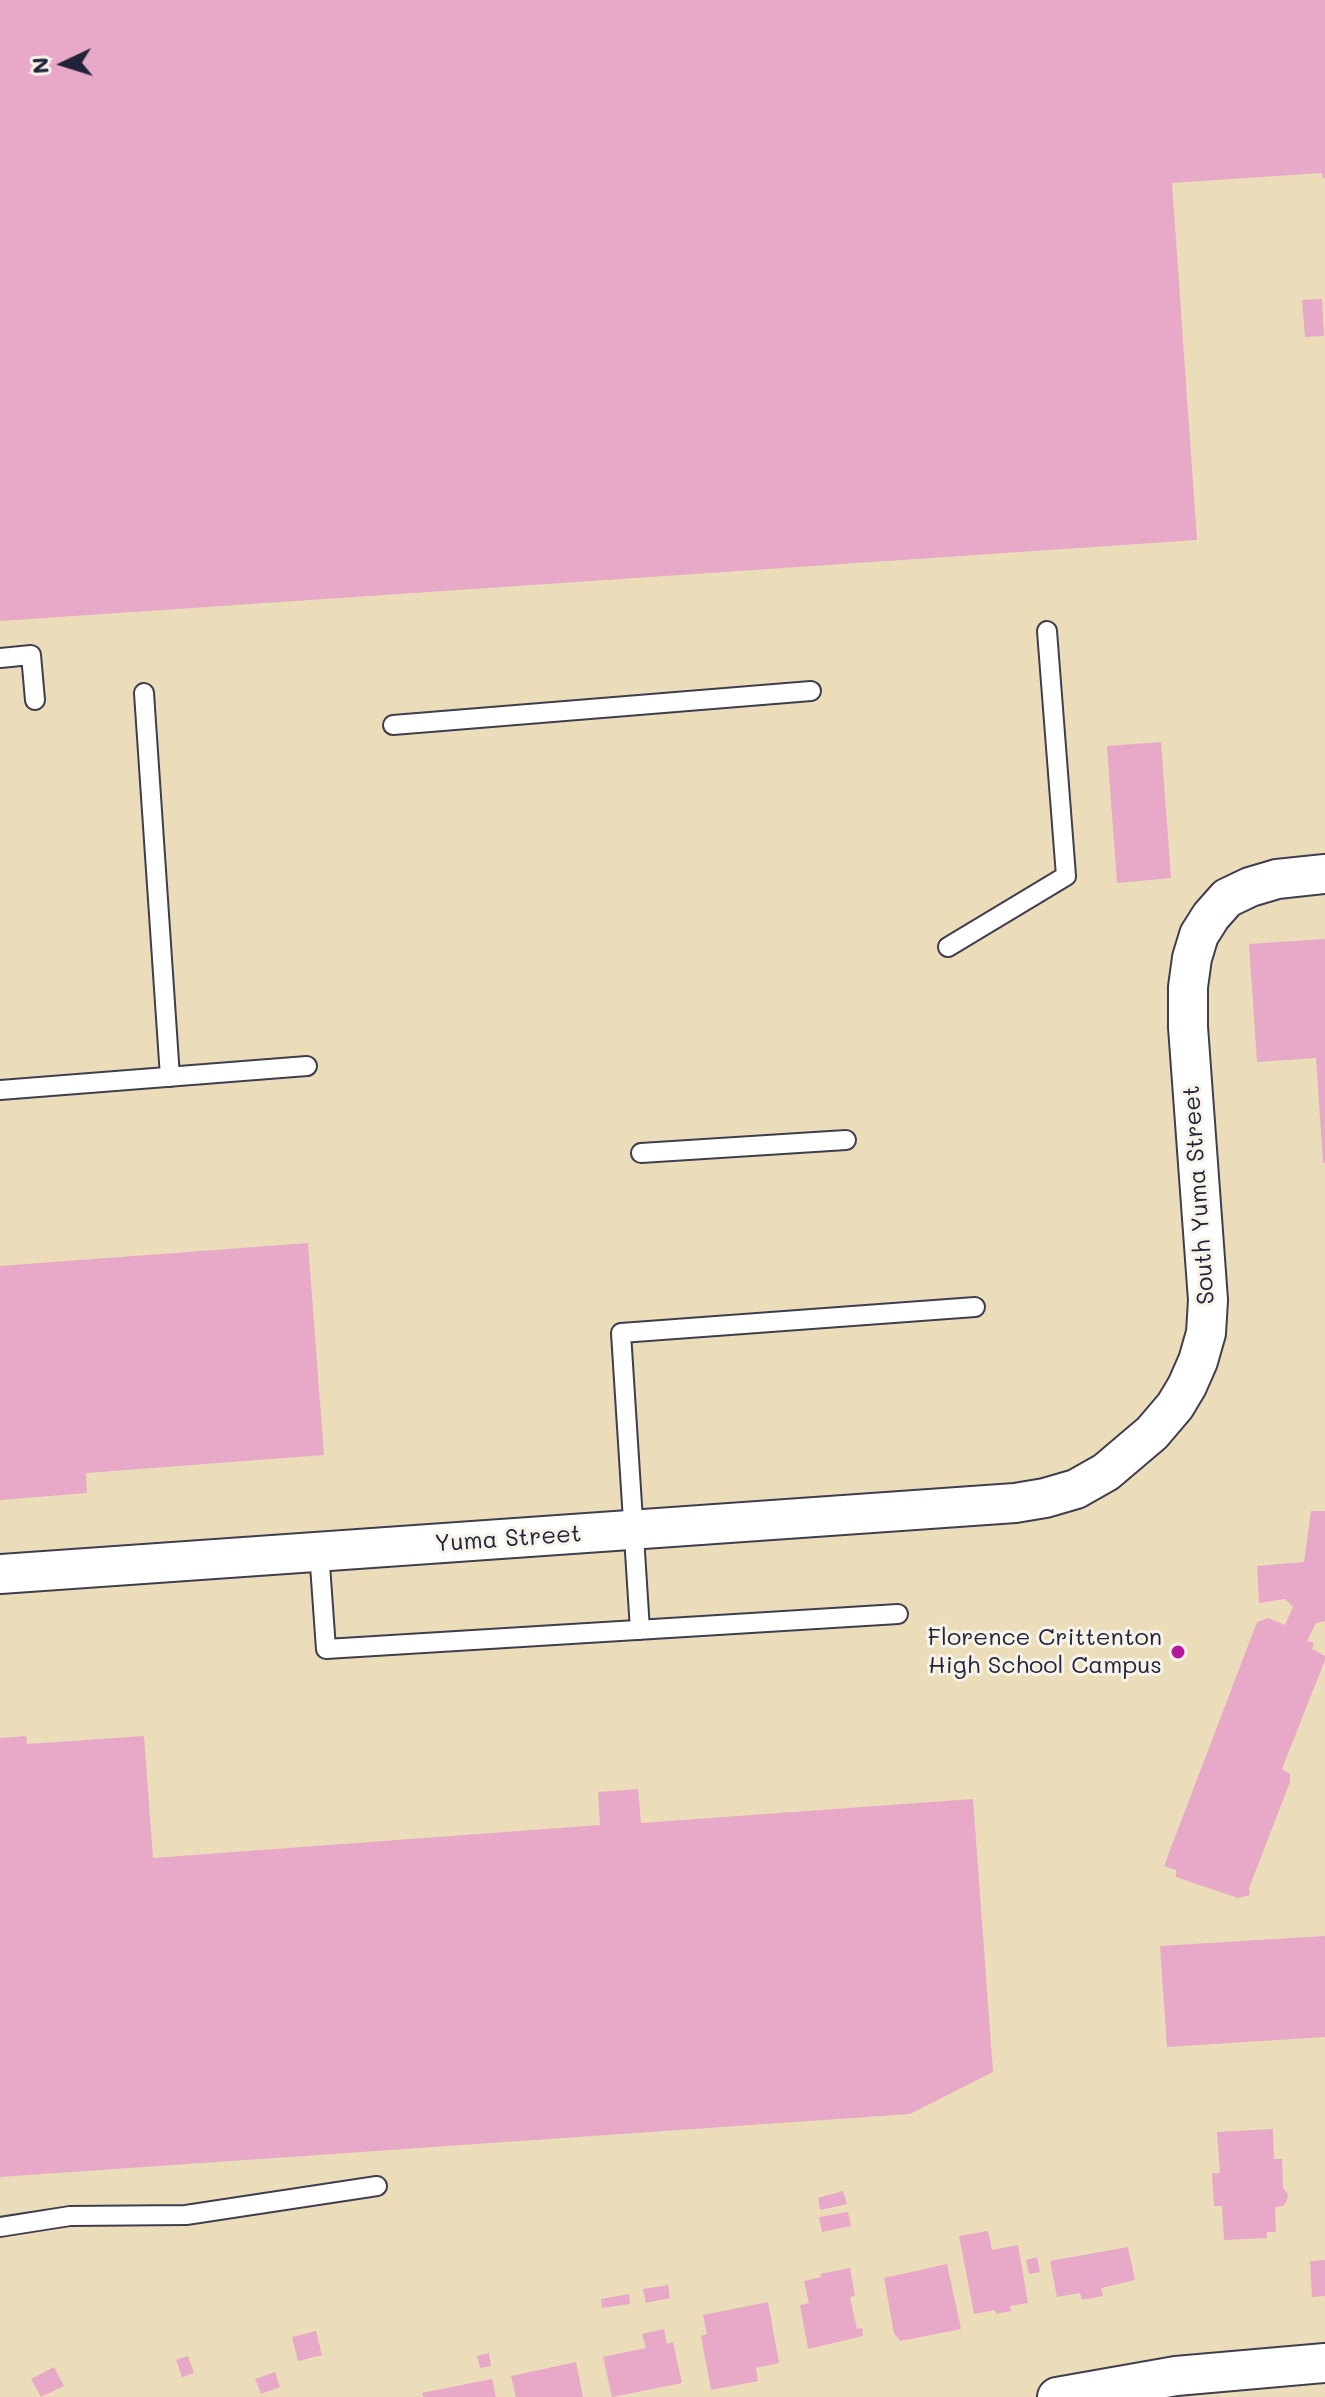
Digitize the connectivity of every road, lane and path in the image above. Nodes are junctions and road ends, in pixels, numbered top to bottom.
1 (1047, 631) dead end
2 (0, 658) edge
3 (811, 691) dead end
4 (144, 693) dead end
5 (35, 700) dead end
6 (393, 725) dead end
7 (1325, 874) edge
8 (948, 947) dead end
9 (307, 1066) dead end
10 (170, 1077) junction
11 (0, 1090) edge
12 (846, 1140) dead end
13 (641, 1153) dead end
14 (975, 1307) dead end
15 (1015, 1503) joint
16 (635, 1531) junction
17 (319, 1551) junction
18 (0, 1574) edge
19 (898, 1614) dead end
20 (640, 1630) junction
21 (377, 2186) dead end
22 (0, 2227) edge
23 (1325, 2363) edge
24 (1177, 2386) edge
25 (1057, 2397) edge

1 - 8 lane
2 - 5 lane
3 - 6 lane
4 - 10 lane
7 - 15 street, South Yuma Street
9 - 10 lane
10 - 11 lane
12 - 13 lane
14 - 16 lane
15 - 16 street, Yuma Street
16 - 17 street, Yuma Street
16 - 20 lane
17 - 18 street, Yuma Street
17 - 20 lane
19 - 20 lane
21 - 22 lane
23 - 24 street
24 - 25 street

